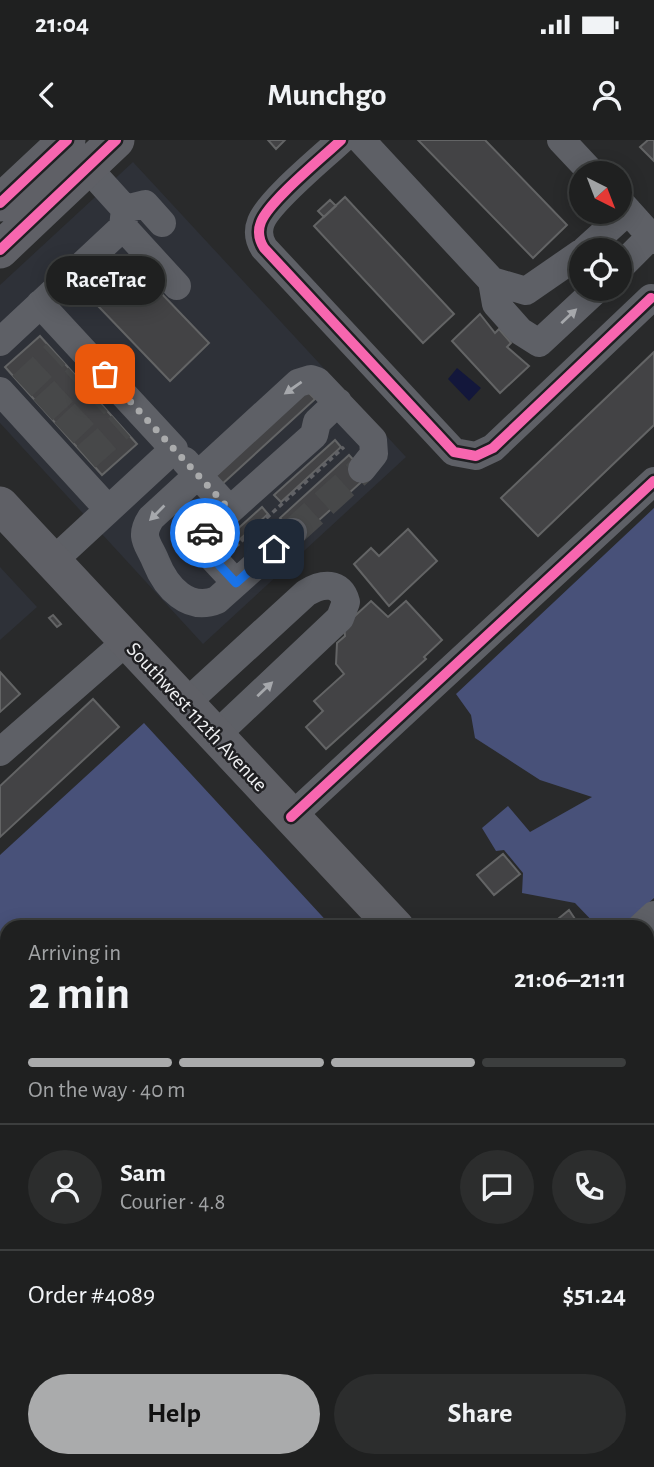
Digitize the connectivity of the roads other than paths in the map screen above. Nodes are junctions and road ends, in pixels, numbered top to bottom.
1 (116, 140) edge
2 (341, 140) edge
3 (361, 140) edge
4 (561, 140) edge
5 (77, 154) edge
6 (581, 161) edge
7 (0, 203) edge
8 (632, 216) edge
9 (124, 218) junction
10 (162, 223) dead end
11 (608, 224) edge
12 (596, 238) edge
13 (652, 238) edge
14 (0, 250) edge
15 (632, 256) edge
16 (569, 262) edge
17 (569, 274) edge
18 (492, 281) junction
19 (177, 286) dead end
20 (652, 298) dead end
21 (582, 301) edge
22 (40, 304) junction
23 (533, 340) junction
24 (0, 342) edge
25 (568, 377) junction
26 (10, 392) edge
27 (338, 402) junction
28 (174, 449) junction
29 (362, 469) tunnel mouth
30 (197, 475) junction
31 (654, 481) edge
32 (108, 509) junction
33 (230, 510) junction
34 (5, 522) edge
35 (293, 532) tunnel mouth
36 (53, 561) junction
37 (236, 583) junction
38 (127, 641) junction
39 (185, 704) junction
40 (215, 736) junction
41 (0, 752) edge
42 (291, 817) junction
43 (388, 920) edge

1 - 5 main road
2 - 25 street
3 - 18 street
4 - 6 street
5 - 7 main road
5 - 9 street
5 - 14 main road
8 - 13 street
9 - 10 street
9 - 19 street
9 - 22 street
11 - 12 street
13 - 15 street
16 - 18 street
17 - 23 street
18 - 23 street
20 - 25 street
23 -> 21 street
22 - 24 street
22 - 28 street
23 - 25 street
26 - 32 street
27 - 29 street
27 -> 30 street
27 - 33 street
28 - 30 street
28 - 32 street
30 - 33 street
30 -> 37 street
31 - 42 street
32 - 36 street
33 - 37 street
34 - 36 main road, Southwest 112th Avenue
35 - 37 street
36 - 38 main road, Southwest 112th Avenue
38 - 39 main road, Southwest 112th Avenue
38 - 41 street
39 - 40 main road, Southwest 112th Avenue
40 -> 39 street
40 - 42 main road, Southwest 112th Avenue
42 - 43 main road, Southwest 112th Avenue

